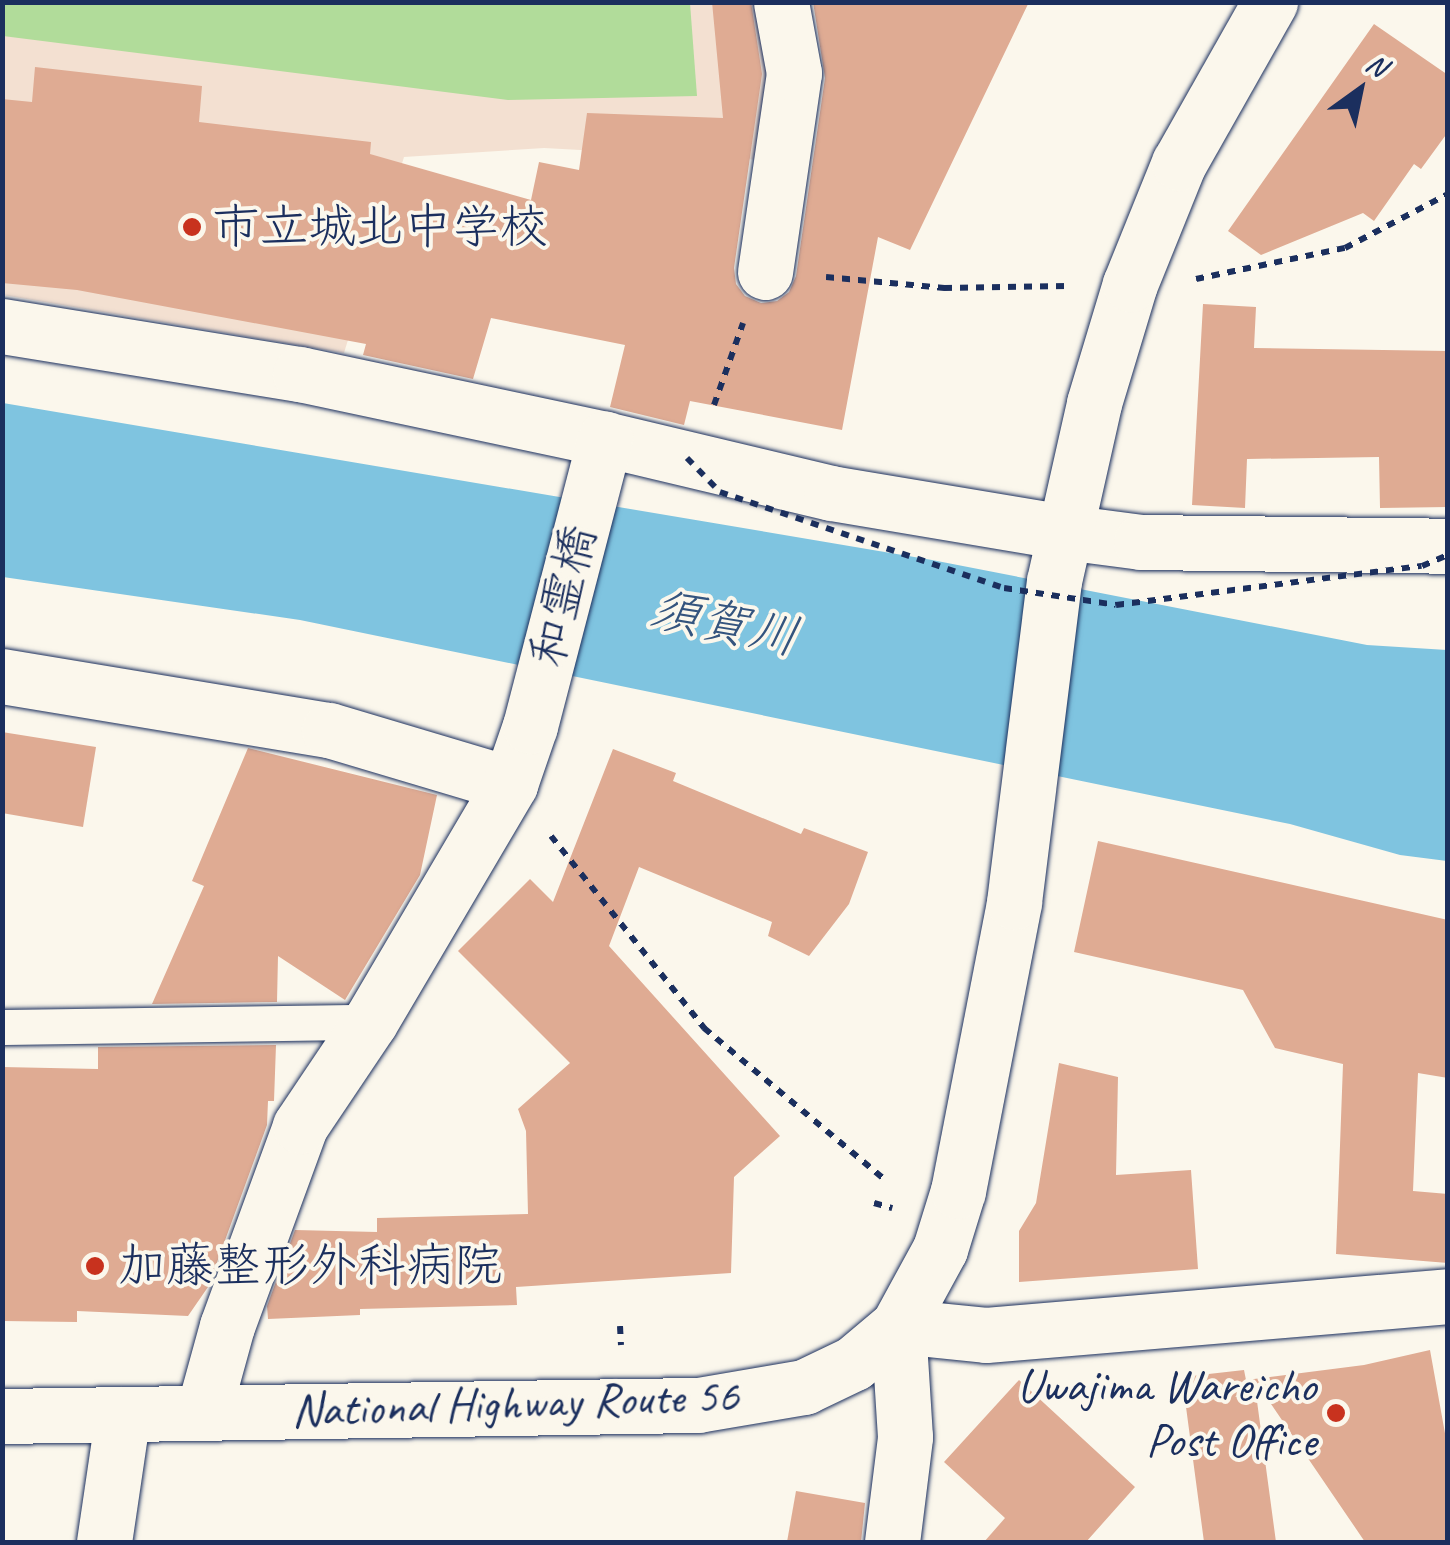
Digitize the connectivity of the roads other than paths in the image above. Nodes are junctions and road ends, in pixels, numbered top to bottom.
1 (782, 2) edge
2 (1270, 2) edge
3 (765, 272) road end
4 (2, 326) edge
5 (600, 452) junction
6 (1448, 546) edge
7 (1059, 556) junction
8 (2, 676) edge
9 (510, 784) junction
10 (370, 1022) junction
11 (2, 1026) edge
12 (1448, 1296) edge
13 (898, 1326) junction
14 (202, 1413) junction
15 (123, 1414) junction
16 (2, 1416) edge
17 (104, 1542) edge
18 (892, 1542) edge

1 - 3 main road
2 - 7 main road
4 - 5 main road
5 - 7 main road
5 - 9 main road, 和霊橋
6 - 7 main road
7 - 13 main road, National Highway Route 56
8 - 9 main road
9 - 10 main road, 和霊橋
10 - 11 lane
10 - 14 main road, 和霊橋
12 - 13 main road
13 - 14 main road, National Highway Route 56
13 - 18 main road
14 - 15 main road, National Highway Route 56
15 - 16 main road, National Highway Route 56
15 - 17 main road

